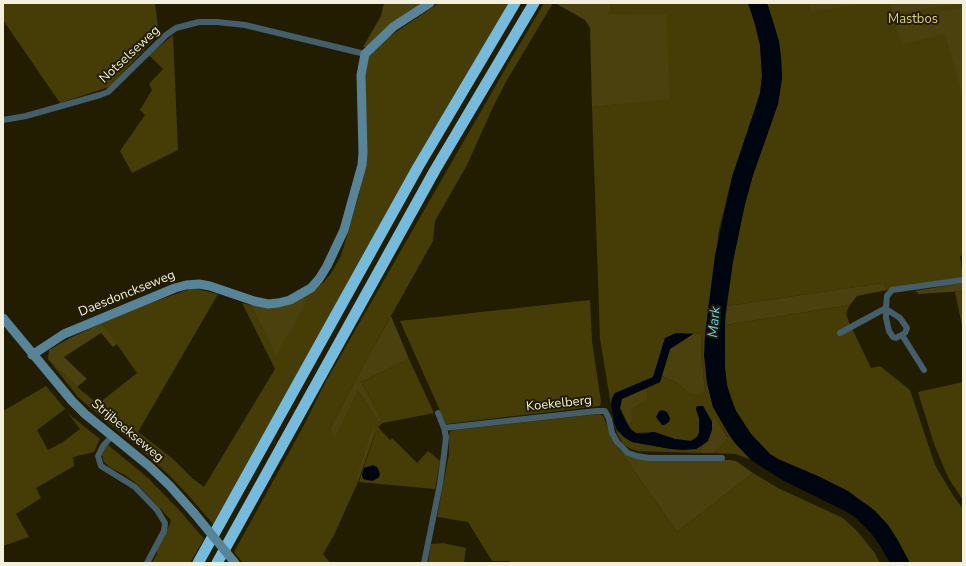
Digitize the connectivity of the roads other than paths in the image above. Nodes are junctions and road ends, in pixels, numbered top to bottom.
1 (430, 3) edge
2 (515, 3) edge
3 (534, 3) edge
4 (365, 54) junction
5 (3, 120) edge
6 (963, 280) edge
7 (886, 309) junction
8 (3, 318) edge
9 (840, 333) dead end
10 (902, 335) junction
11 (32, 355) junction
12 (924, 370) dead end
13 (438, 413) dead end
14 (444, 428) junction
15 (112, 436) junction
16 (722, 458) dead end
17 (147, 563) edge
18 (198, 563) edge
19 (217, 563) edge
20 (235, 563) edge
21 (424, 563) edge

1 - 4 street
2 - 18 highway
3 - 19 highway
4 - 5 street, Notselseweg
4 - 11 street, Daesdonckseweg
6 - 7 street
7 - 9 street
7 - 10 street
7 - 10 street
8 - 11 street, Strijbeekseweg
10 - 12 street
11 - 15 street, Strijbeekseweg
13 - 14 street
14 - 16 street, Koekelberg
14 - 21 street
15 - 17 street
15 - 20 street, Strijbeekseweg, bridge

